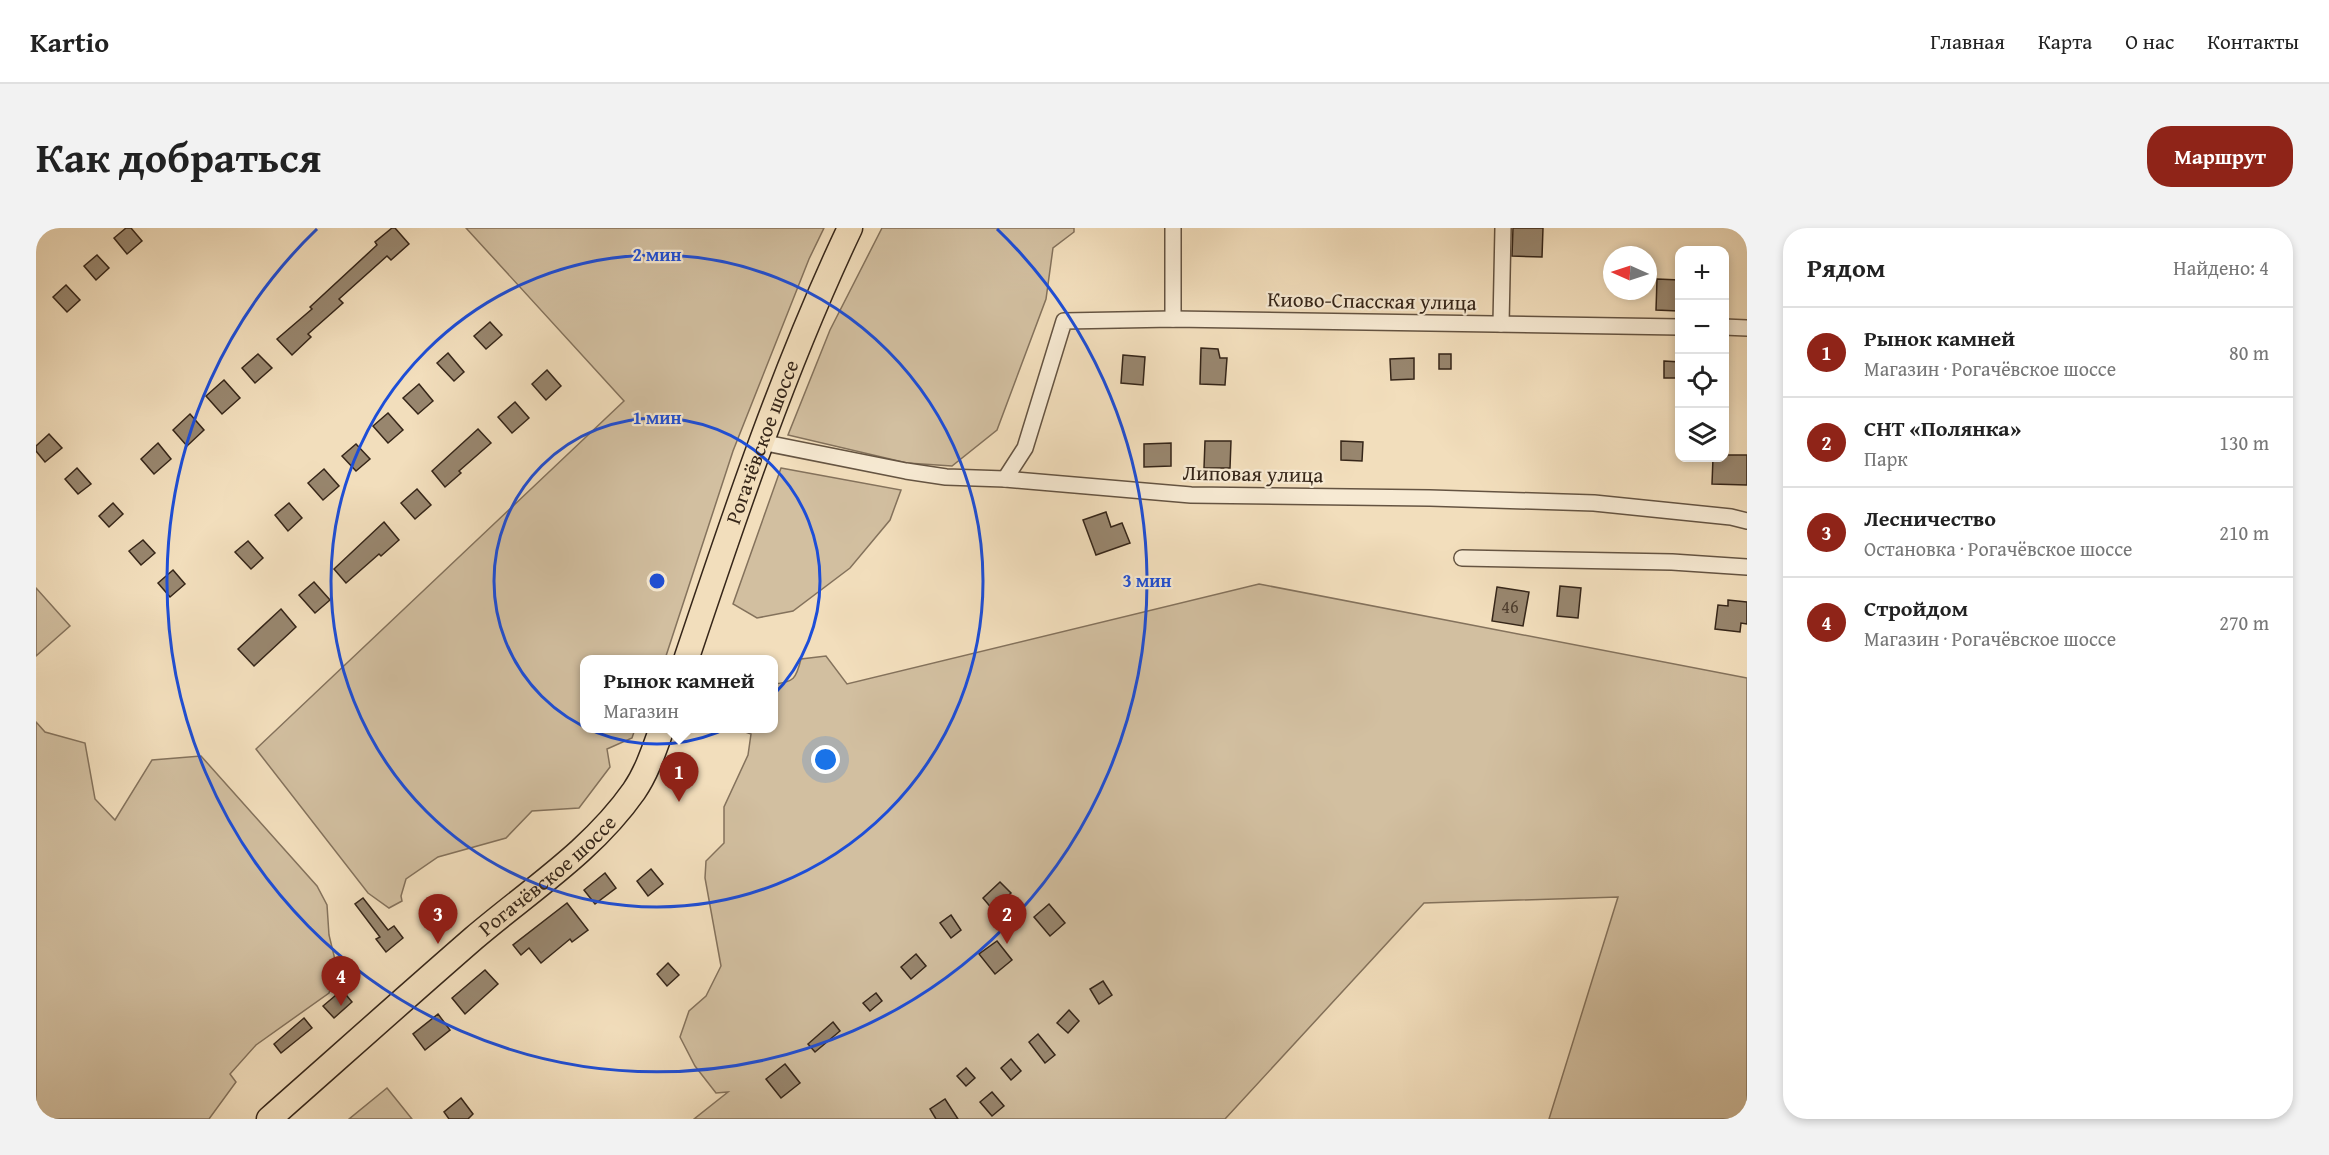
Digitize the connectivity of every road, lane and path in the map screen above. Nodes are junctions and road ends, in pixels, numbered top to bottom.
1 (850, 228) edge
2 (1173, 228) edge
3 (1503, 228) edge
4 (1173, 319) junction
5 (1502, 324) junction
6 (1675, 327) edge
7 (1729, 327) edge
8 (1747, 328) edge
9 (761, 442) junction
10 (1005, 479) junction
11 (1747, 521) edge
12 (1462, 558) dead end
13 (1747, 567) edge
14 (688, 655) edge
15 (660, 733) edge
16 (268, 1119) edge

1 - 9 main road, Рогачёвское шоссе
2 - 4 street
3 - 5 street
4 - 5 street, Киово-Спасская улица
4 - 10 street, Киово-Спасская улица
5 - 6 street, Киово-Спасская улица
7 - 8 street
9 - 10 street, Липовая улица
9 - 14 main road, Рогачёвское шоссе
10 - 11 street, Липовая улица
12 - 13 street
15 - 16 main road, Рогачёвское шоссе

